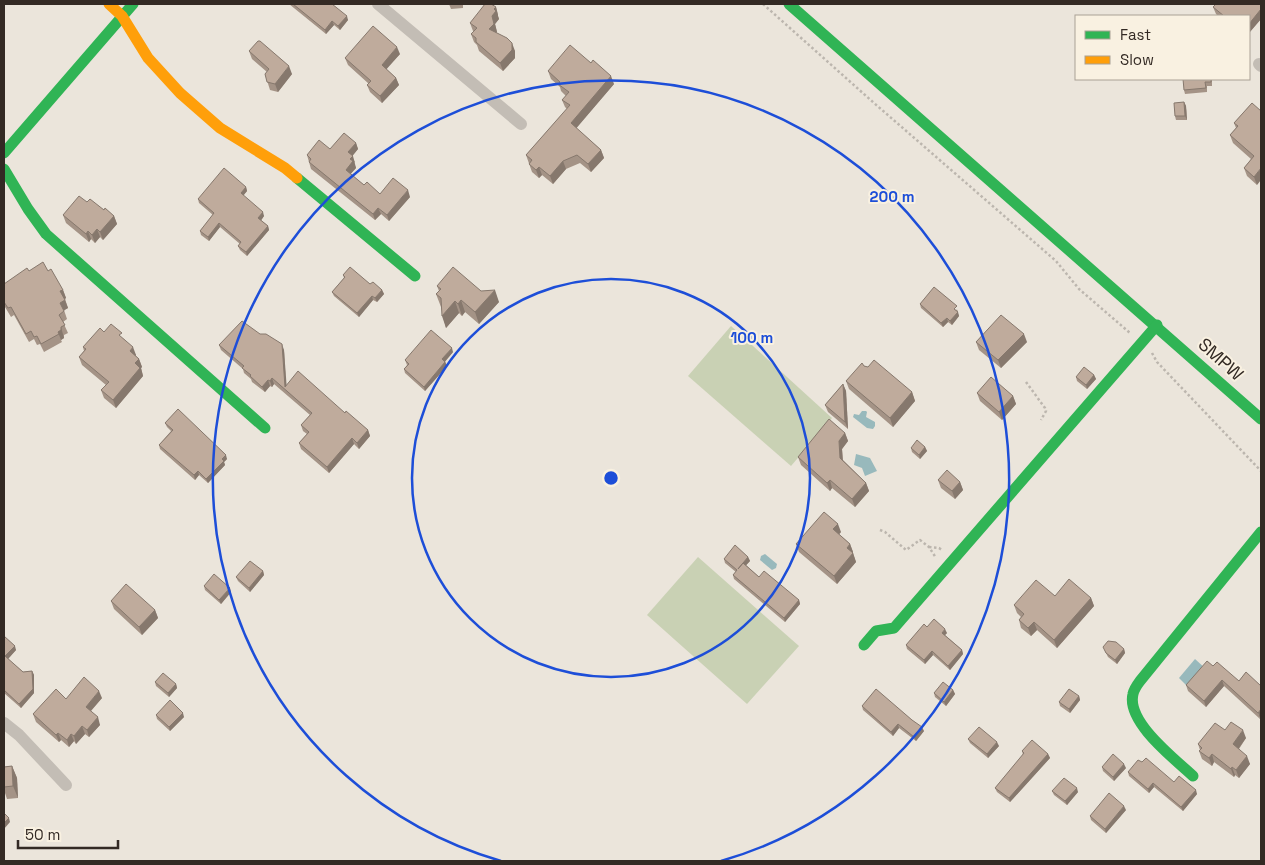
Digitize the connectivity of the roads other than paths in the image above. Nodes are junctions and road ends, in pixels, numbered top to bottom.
1 (109, 4) edge
2 (133, 4) edge
3 (378, 4) edge
4 (789, 4) edge
5 (122, 16) junction
6 (520, 124) dead end
7 (4, 153) edge
8 (4, 169) edge
9 (415, 276) dead end
10 (1157, 325) junction
11 (1261, 419) edge
12 (265, 428) dead end
13 (1261, 532) edge
14 (864, 645) dead end
15 (4, 723) edge
16 (1193, 776) dead end
17 (66, 785) dead end

1 - 5 street
2 - 5 street
3 - 6 street
4 - 10 street, SMPW
5 - 7 street
5 - 9 street
8 - 12 street
10 - 11 street, SMPW
10 - 14 street
13 - 16 street
15 - 17 street

